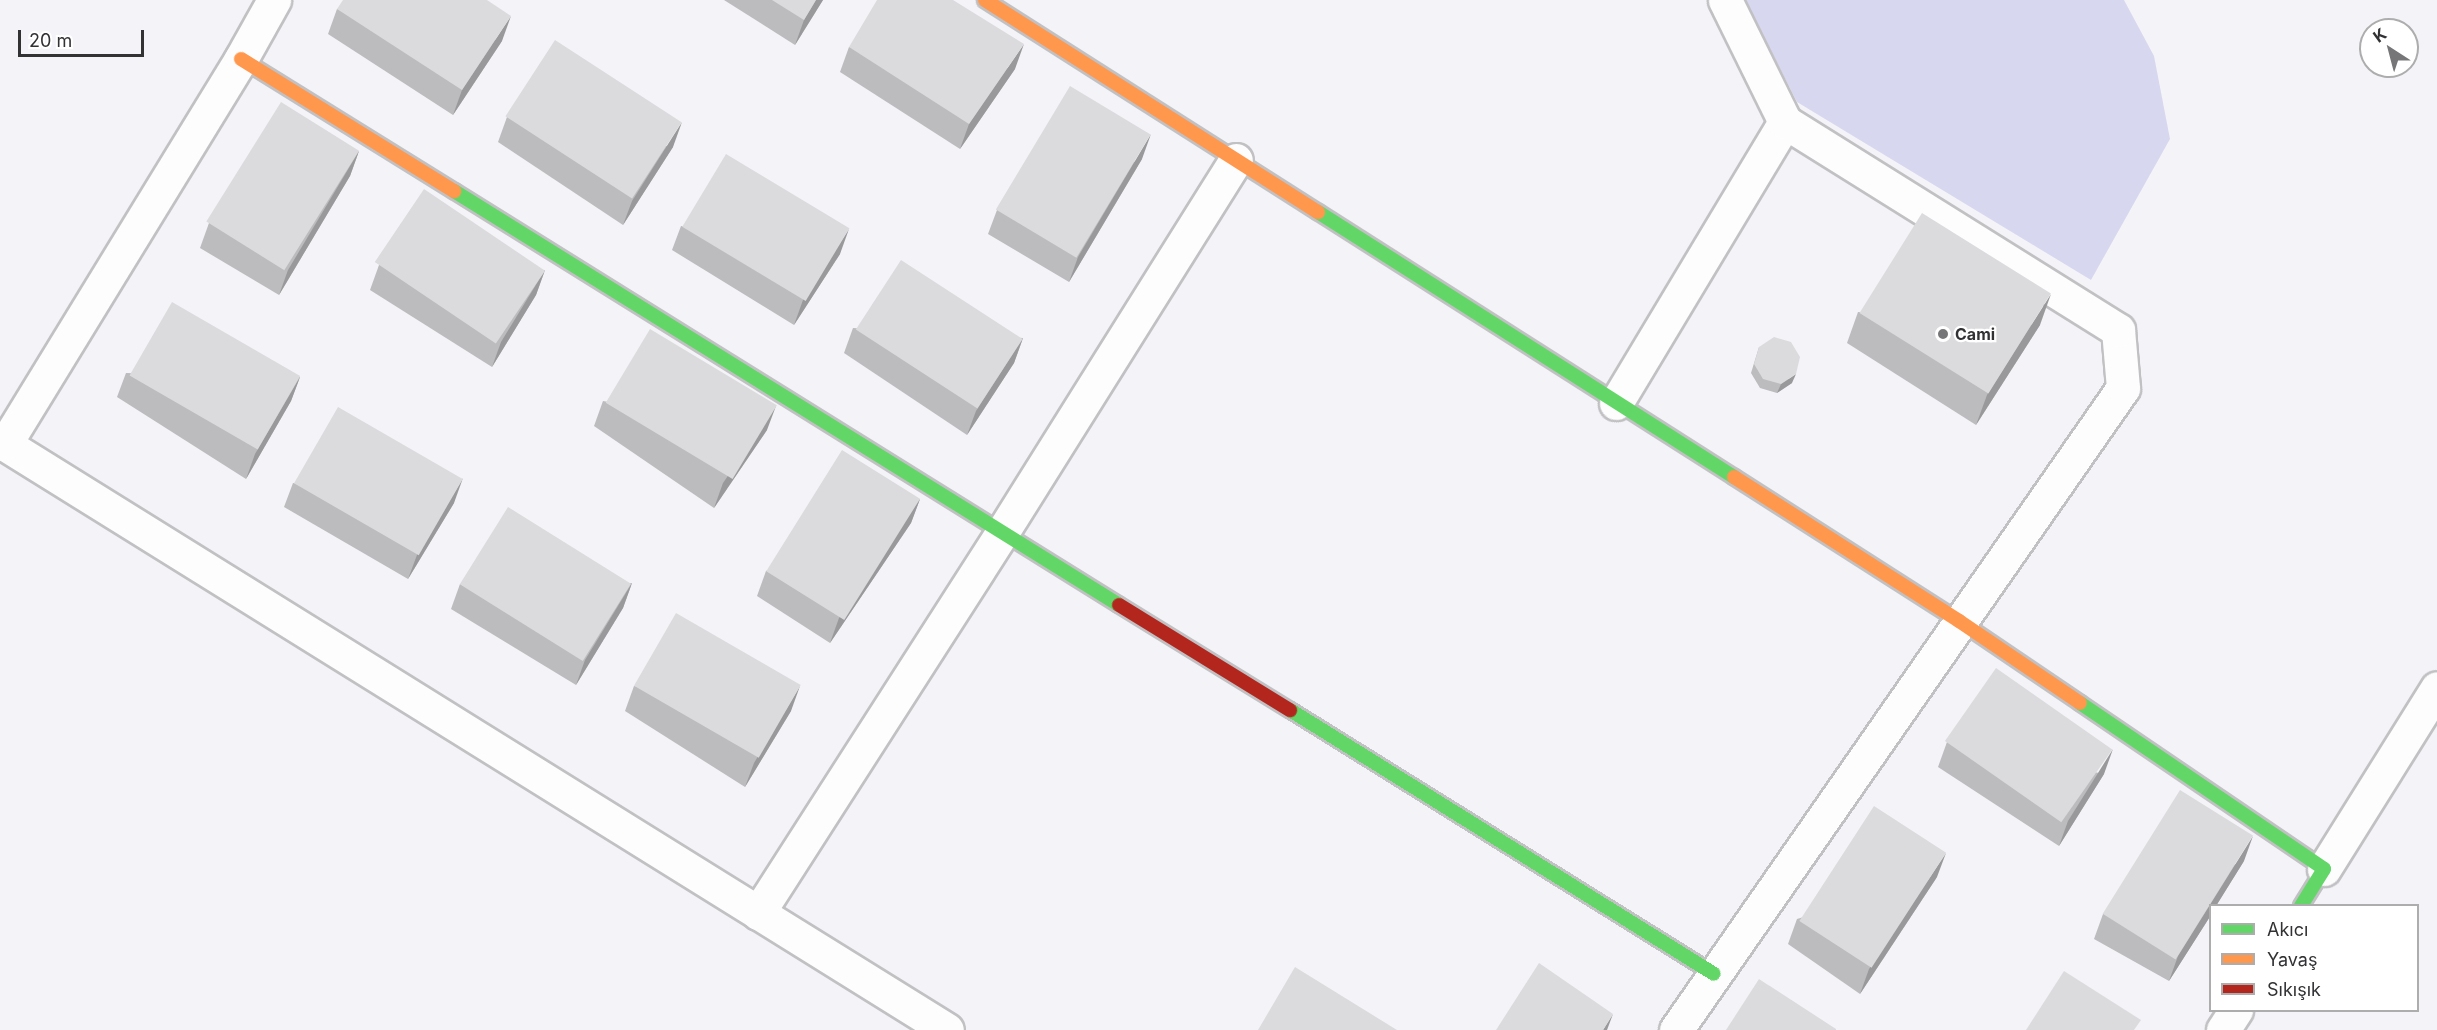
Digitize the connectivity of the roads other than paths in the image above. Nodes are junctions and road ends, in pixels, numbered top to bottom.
1 (273, 0) edge
2 (985, 0) edge
3 (1725, 0) edge
4 (241, 59) junction
5 (1785, 122) junction
6 (1236, 160) junction
7 (1616, 403) junction
8 (2, 443) edge
9 (1003, 531) junction
10 (1959, 621) junction
11 (2437, 688) edge
12 (2324, 869) junction
13 (2302, 904) edge
14 (758, 913) junction
15 (1714, 974) junction
16 (2235, 1012) edge
17 (947, 1030) edge
18 (1676, 1030) edge
19 (2223, 1030) edge

1 - 4 street
2 - 6 street
3 - 5 street
4 - 8 street
4 - 9 street
5 - 7 street
5 - 10 street
6 - 7 street
6 - 9 street
7 - 10 street
8 - 14 street
9 - 14 street
9 - 15 street
10 - 12 street
10 - 15 street
11 - 12 street
12 - 13 street
14 - 17 street
15 - 18 street
16 - 19 street

